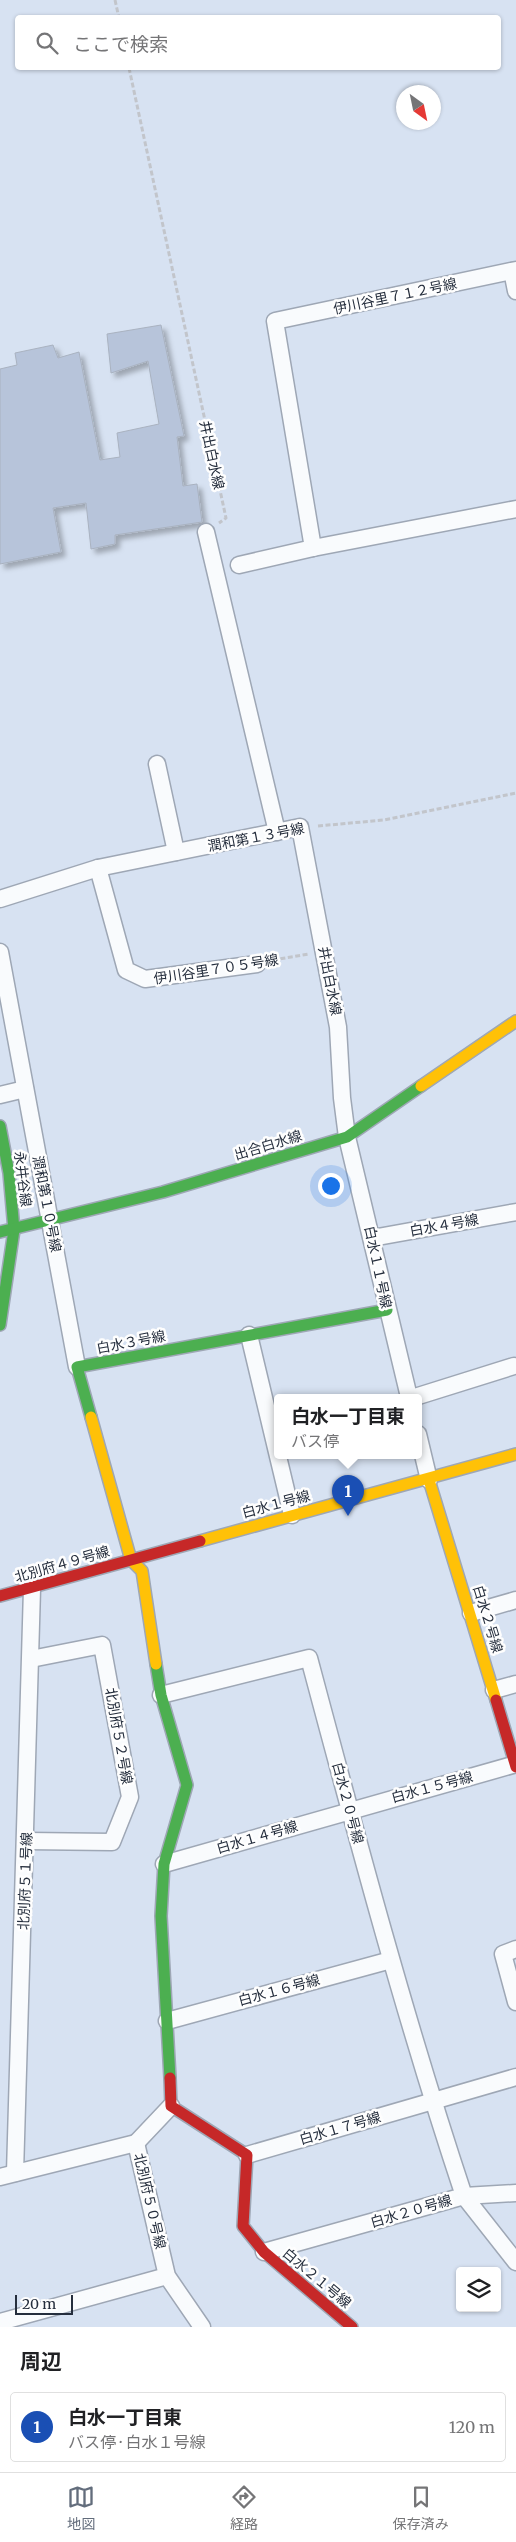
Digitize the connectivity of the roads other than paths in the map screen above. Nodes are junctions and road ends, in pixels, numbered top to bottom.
1 (514, 271) edge
2 (516, 291) edge
3 (516, 509) edge
4 (206, 532) road end
5 (313, 548) junction
6 (239, 565) dead end
7 (157, 764) dead end
8 (300, 827) joint
9 (278, 832) junction
10 (176, 852) junction
11 (98, 868) junction
12 (0, 899) edge
13 (0, 952) edge
14 (257, 964) road end
15 (516, 1021) edge
16 (25, 1089) junction
17 (0, 1095) edge
18 (0, 1126) edge
19 (347, 1137) junction
20 (516, 1212) edge
21 (50, 1221) junction
22 (14, 1230) junction
23 (0, 1232) edge
24 (372, 1238) junction
25 (387, 1310) junction
26 (0, 1325) edge
27 (249, 1335) junction
28 (514, 1366) dead end
29 (77, 1367) junction
30 (408, 1394) edge
31 (422, 1395) edge
32 (274, 1440) edge
33 (422, 1449) edge
34 (516, 1454) edge
35 (279, 1459) edge
36 (430, 1480) junction
37 (292, 1515) junction
38 (131, 1560) junction
39 (32, 1589) junction
40 (0, 1596) edge
41 (516, 1600) edge
42 (471, 1612) junction
43 (31, 1659) junction
44 (516, 1684) edge
45 (494, 1690) junction
46 (162, 1695) junction
47 (516, 1765) edge
48 (350, 1810) junction
49 (26, 1841) junction
50 (164, 1864) junction
51 (516, 1949) edge
52 (390, 1960) junction
53 (516, 2002) edge
54 (167, 2021) junction
55 (516, 2077) edge
56 (432, 2100) junction
57 (171, 2106) junction
58 (136, 2144) junction
59 (247, 2155) junction
60 (8, 2175) edge
61 (516, 2192) edge
62 (464, 2196) junction
63 (264, 2252) junction
64 (516, 2262) edge
65 (167, 2276) junction
66 (0, 2322) edge
67 (202, 2327) edge
68 (352, 2327) edge

1 - 2 street
1 - 5 street, 伊川谷里７１２号線
3 - 5 street
4 - 9 street
5 - 6 street
7 - 10 street
8 - 9 street, 潤和第１３号線
8 - 19 street, 井出白水線
9 - 10 street, 潤和第１３号線
10 - 11 street, 潤和第１３号線
11 - 12 street, 潤和第１３号線
11 - 14 street, 伊川谷里７０５号線
13 - 16 street, 潤和第１０号線
15 - 19 street, 出合白水線
16 - 17 street
16 - 21 street, 潤和第１０号線
18 - 22 street, 永井谷線
19 - 21 street, 出合白水線
19 - 24 street, 白水１１号線
20 - 24 street, 白水４号線
21 - 22 street, 出合白水線
21 - 29 street, 潤和第１０号線
22 - 23 street, 出合白水線
22 - 26 street, 永井谷線
24 - 25 street, 白水１１号線
25 - 27 street, 白水３号線
25 - 30 street, 白水１１号線
27 - 29 street, 白水３号線
27 - 32 street
28 - 31 street
29 - 38 street
33 - 36 street
34 - 36 street, 白水１号線
35 - 37 street
36 - 37 street, 白水１号線
36 - 42 street, 白水２号線
37 - 38 street, 白水１号線
38 - 39 street, 北別府４９号線
38 - 46 street
39 - 40 street, 北別府４９号線
39 - 43 street, 北別府５１号線
41 - 42 street
42 - 45 street, 白水２号線
43 - 49 street, 北別府５１号線
43 - 49 street, 北別府５２号線
44 - 45 street
45 - 47 street, 白水２号線
46 - 48 street, 白水２０号線
46 - 50 street
47 - 48 street, 白水１５号線
48 - 50 street, 白水１４号線
48 - 52 street, 白水２０号線
49 - 60 street, 北別府５１号線
50 - 54 street
51 - 53 street
52 - 54 street, 白水１６号線
52 - 56 street, 白水２０号線
54 - 57 street
55 - 56 street, 白水１７号線
56 - 59 street, 白水１７号線
56 - 62 street, 白水２０号線
57 - 58 street
57 - 59 street
58 - 60 street, 北別府５０号線
58 - 65 street, 北別府５０号線
59 - 63 street
61 - 62 street
62 - 63 street, 白水２０号線
62 - 64 street
63 - 68 street, 白水２１号線
65 - 66 street
65 - 67 street, 北別府５０号線

